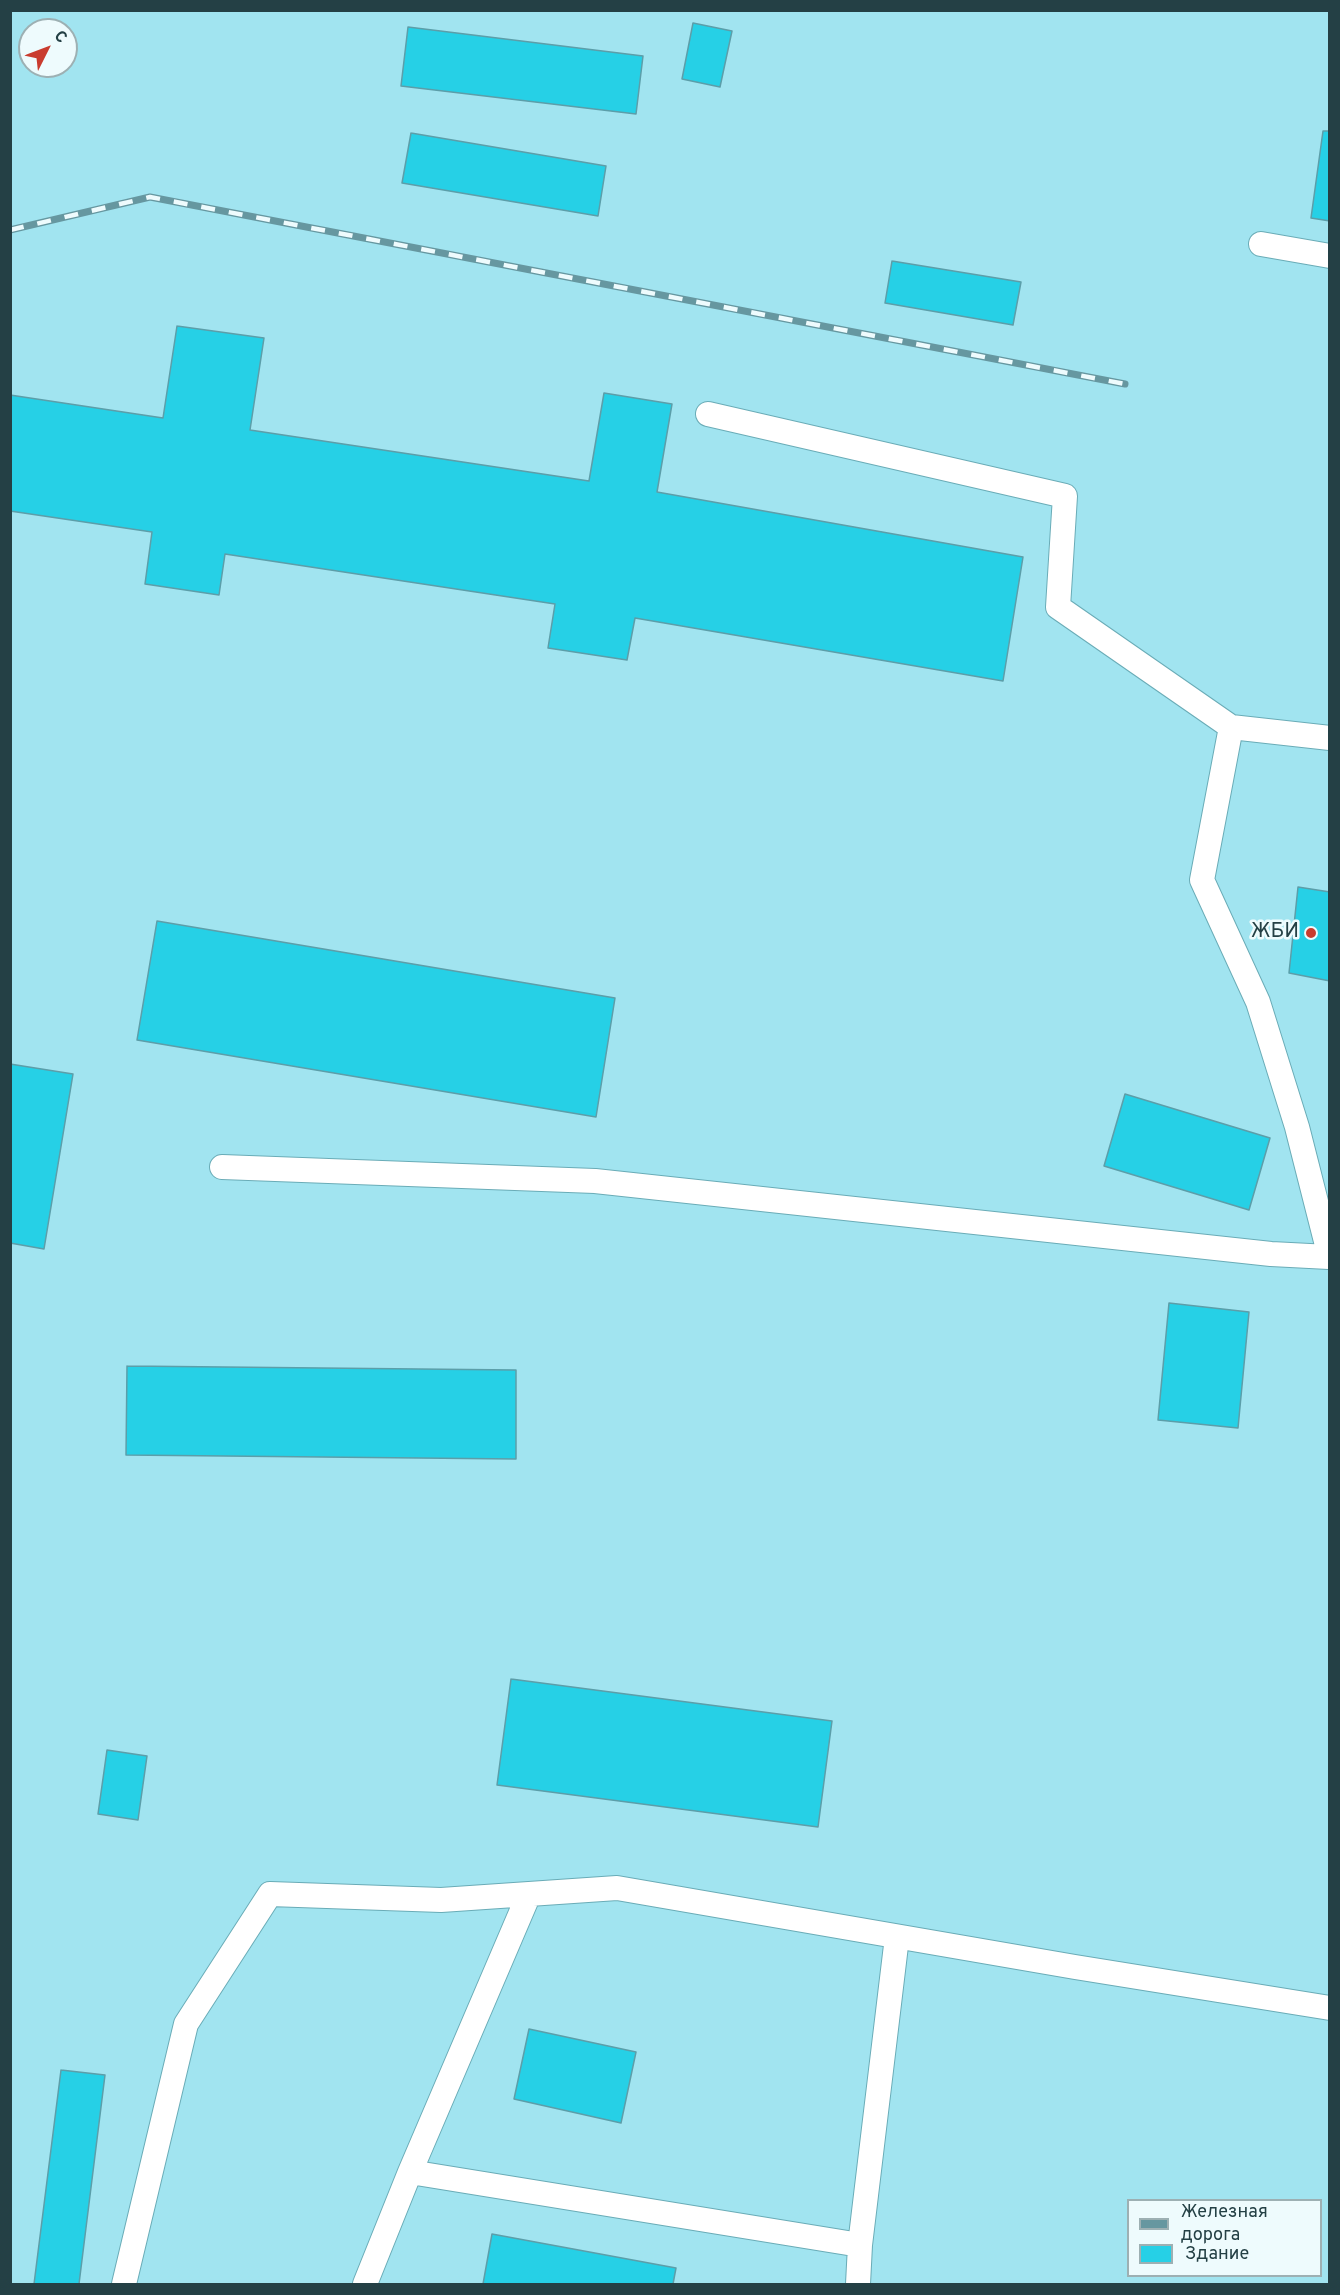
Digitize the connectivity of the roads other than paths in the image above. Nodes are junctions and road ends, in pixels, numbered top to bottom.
1 (1261, 244) dead end
2 (1329, 255) edge
3 (708, 414) dead end
4 (1232, 728) junction
5 (1329, 738) edge
6 (222, 1167) dead end
7 (1329, 1257) edge
8 (529, 1894) junction
9 (897, 1937) junction
10 (1329, 2008) edge
11 (410, 2172) junction
12 (860, 2245) junction
13 (124, 2284) edge
14 (365, 2284) edge
15 (858, 2284) edge

1 - 2 lane
3 - 4 lane
4 - 5 lane
4 - 7 lane
6 - 7 lane
8 - 9 lane
8 - 11 lane
8 - 13 lane
9 - 10 lane
9 - 12 lane
11 - 12 lane
11 - 14 lane
12 - 15 lane

